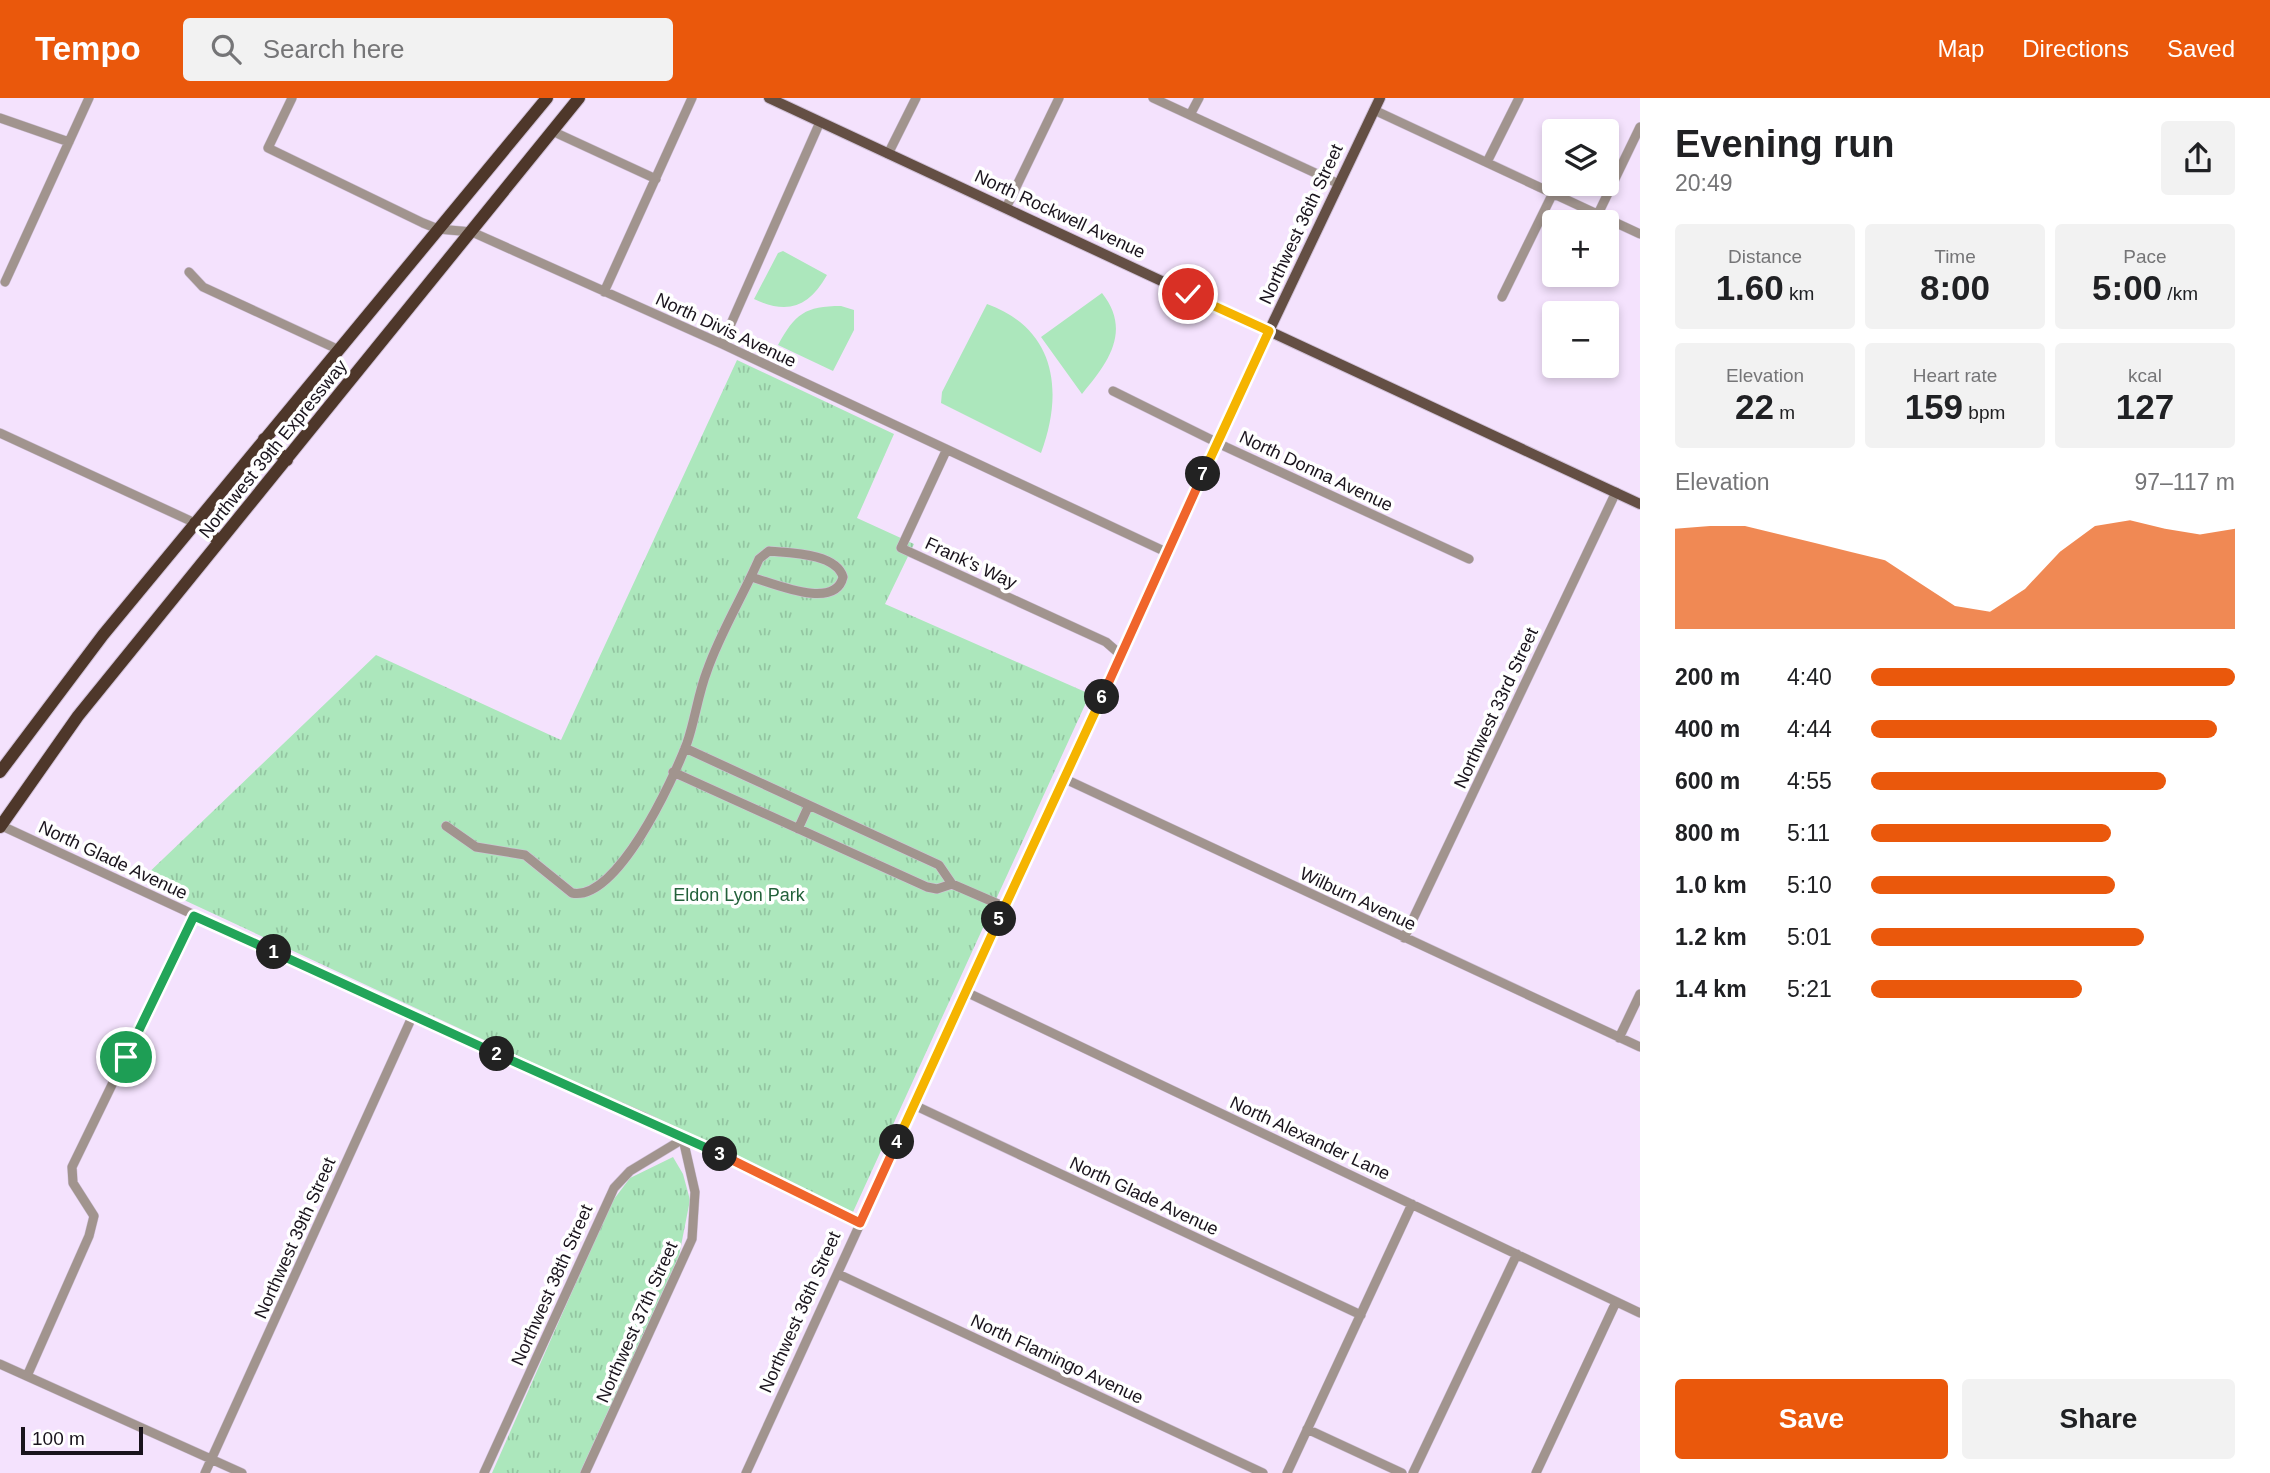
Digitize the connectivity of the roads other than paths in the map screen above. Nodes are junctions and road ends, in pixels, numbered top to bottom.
1 (89, 98) edge
2 (292, 98) edge
3 (547, 98) edge
4 (579, 98) edge
5 (692, 98) edge
6 (916, 98) edge
7 (1059, 98) edge
8 (1153, 98) edge
9 (1199, 98) edge
10 (1380, 98) edge
11 (1519, 98) edge
12 (775, 99) edge
13 (1374, 110) junction
14 (1190, 115) junction
15 (0, 118) edge
16 (820, 122) junction
17 (1640, 127) edge
18 (552, 131) junction
19 (69, 142) junction
20 (888, 154) junction
21 (1487, 162) junction
22 (656, 178) junction
23 (1339, 184) junction
24 (1542, 188) edge
25 (1552, 196) edge
26 (1559, 196) edge
27 (1006, 208) junction
28 (1589, 210) edge
29 (1600, 210) edge
30 (1619, 224) edge
31 (438, 229) junction
32 (472, 232) junction
33 (1640, 234) edge
34 (189, 272) dead end
35 (5, 282) dead end
36 (604, 292) junction
37 (1502, 296) dead end
38 (1269, 331) junction
39 (722, 344) junction
40 (337, 349) junction
41 (1112, 391) dead end
42 (0, 433) edge
43 (264, 439) junction
44 (1217, 442) junction
45 (946, 451) junction
46 (287, 460) junction
47 (1616, 492) junction
48 (1640, 504) edge
49 (195, 523) junction
50 (220, 541) junction
51 (1166, 552) junction
52 (1469, 559) dead end
53 (751, 577) junction
54 (1122, 656) junction
55 (685, 748) junction
56 (0, 772) edge
57 (673, 772) junction
58 (1063, 778) junction
59 (809, 805) junction
60 (0, 826) edge
61 (446, 826) dead end
62 (798, 829) junction
63 (952, 884) junction
64 (1005, 907) junction
65 (194, 916) junction
66 (1404, 938) junction
67 (967, 992) junction
68 (1640, 994) edge
69 (413, 1015) junction
70 (1619, 1038) junction
71 (1640, 1047) edge
72 (914, 1105) junction
73 (683, 1139) junction
74 (1412, 1204) junction
75 (860, 1223) junction
76 (1517, 1254) junction
77 (838, 1274) junction
78 (1616, 1302) junction
79 (1640, 1313) edge
80 (1361, 1315) junction
81 (0, 1364) edge
82 (27, 1376) junction
83 (1307, 1429) junction
84 (212, 1458) junction
85 (205, 1473) edge
86 (242, 1473) edge
87 (484, 1473) edge
88 (586, 1473) edge
89 (746, 1473) edge
90 (1263, 1473) edge
91 (1287, 1473) edge
92 (1402, 1473) edge
93 (1413, 1473) edge
94 (1536, 1473) edge

1 - 19 street
2 - 31 street, North Divis Avenue
3 - 31 highway, Northwest 39th Expressway
4 - 18 highway, Northwest 39th Expressway
5 - 22 street
6 - 20 street
7 - 27 street
8 - 14 street
9 - 14 street
10 - 13 main road, Northwest 36th Street
11 - 21 street
12 - 16 main road, North Rockwell Avenue
13 - 21 street
13 - 23 main road, Northwest 36th Street
14 - 23 street
15 - 19 street
16 - 20 main road, North Rockwell Avenue
16 - 39 street
17 - 29 street
18 - 22 street
18 - 32 highway, Northwest 39th Expressway
19 - 35 street
20 - 27 main road, North Rockwell Avenue
21 - 24 street
22 - 36 street
23 - 38 main road, Northwest 36th Street
25 - 37 street
26 - 28 street
27 - 38 main road, North Rockwell Avenue
30 - 33 street
31 - 32 street, North Divis Avenue
31 - 40 highway, Northwest 39th Expressway
32 - 36 street, North Divis Avenue
32 - 46 highway, Northwest 39th Expressway
34 - 40 street
36 - 39 street, North Divis Avenue
38 - 44 street, Northwest 36th Street
38 - 47 main road, North Rockwell Avenue
39 - 45 street, North Divis Avenue
40 - 43 highway, Northwest 39th Expressway
41 - 44 street, North Donna Avenue
42 - 49 street
43 - 46 highway
43 - 49 highway, Northwest 39th Expressway
44 - 51 street, Northwest 36th Street
44 - 52 street, North Donna Avenue
45 - 51 street, North Divis Avenue
45 - 54 street, Frank's Way
46 - 50 highway, Northwest 39th Expressway
47 - 48 main road, North Rockwell Avenue
47 - 66 street, Northwest 33rd Street
49 - 50 highway
49 - 56 highway, Northwest 39th Expressway
50 - 60 highway, Northwest 39th Expressway
51 - 54 street, Northwest 36th Street
53 - 53 street
53 - 55 street
54 - 58 street, Northwest 36th Street
55 - 57 street
55 - 59 street
57 - 61 street
57 - 62 street
58 - 64 street, Northwest 36th Street
58 - 66 street, Wilburn Avenue
59 - 62 street
59 - 63 street
60 - 65 street, North Glade Avenue
62 - 63 street
63 - 64 street
64 - 67 street, Northwest 36th Street
65 - 69 street, North Glade Avenue
65 - 82 street
66 - 70 street, Wilburn Avenue
67 - 72 street, Northwest 36th Street
67 - 74 street, North Alexander Lane
68 - 70 street
69 - 73 street, North Glade Avenue
69 - 84 street, Northwest 39th Street
70 - 71 street, Wilburn Avenue
72 - 75 street, Northwest 36th Street
72 - 80 street, North Glade Avenue
73 - 75 street, North Glade Avenue
73 - 87 street, Northwest 38th Street
73 - 88 street, Northwest 37th Street
74 - 76 street, North Alexander Lane
74 - 80 street
75 - 77 street, Northwest 36th Street
76 - 78 street, North Alexander Lane
76 - 93 street
77 - 89 street, Northwest 36th Street
77 - 90 street, North Flamingo Avenue
78 - 79 street, North Alexander Lane
78 - 94 street
80 - 83 street
81 - 82 street
82 - 84 street
83 - 91 street
83 - 92 street
84 - 85 street, Northwest 39th Street
84 - 86 street

